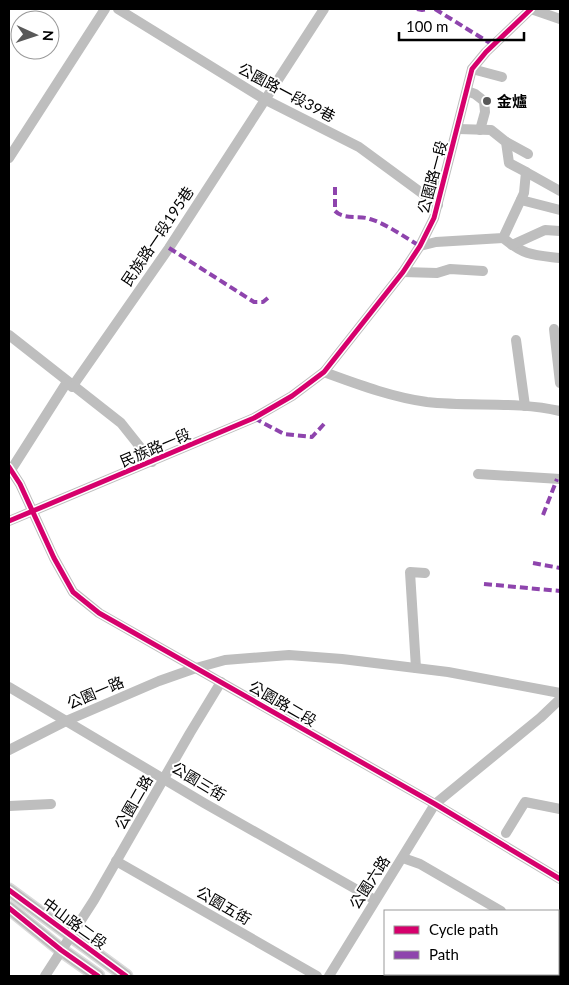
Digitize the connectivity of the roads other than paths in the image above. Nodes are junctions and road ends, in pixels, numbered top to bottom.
1 (105, 9) edge
2 (118, 9) edge
3 (324, 9) edge
4 (531, 9) edge
5 (560, 19) edge
6 (472, 69) junction
7 (502, 77) dead end
8 (467, 91) junction
9 (264, 99) junction
10 (458, 129) junction
11 (480, 130) junction
12 (506, 142) junction
13 (528, 154) dead end
14 (9, 158) edge
15 (526, 172) junction
16 (560, 191) edge
17 (521, 200) junction
18 (438, 205) junction
19 (560, 210) edge
20 (560, 231) edge
21 (504, 238) junction
22 (512, 245) junction
23 (420, 246) junction
24 (560, 258) edge
25 (483, 271) dead end
26 (403, 272) junction
27 (554, 329) dead end
28 (9, 335) edge
29 (516, 340) dead end
30 (324, 372) junction
31 (560, 383) edge
32 (70, 385) junction
33 (525, 406) junction
34 (560, 411) edge
35 (152, 462) junction
36 (10, 469) edge
37 (478, 474) dead end
38 (560, 479) edge
39 (34, 511) junction
40 (9, 521) edge
41 (425, 573) dead end
42 (196, 668) junction
43 (416, 668) junction
44 (221, 682) junction
45 (9, 687) edge
46 (560, 693) edge
47 (560, 699) edge
48 (66, 721) junction
49 (9, 750) edge
50 (164, 778) junction
51 (52, 804) dead end
52 (435, 804) junction
53 (9, 806) edge
54 (560, 809) edge
55 (506, 832) dead end
56 (402, 858) junction
57 (116, 861) junction
58 (560, 879) edge
59 (9, 890) edge
60 (374, 900) junction
61 (9, 908) edge
62 (499, 910) edge
63 (72, 937) junction
64 (61, 950) junction
65 (45, 976) edge
66 (98, 976) edge
67 (126, 976) edge
68 (318, 976) edge
69 (329, 976) edge

1 - 14 street
2 - 9 street, 公園路一段39巷
3 - 9 street, 民族路一段195巷
4 - 5 street
4 - 6 street, 公園路一段
6 - 7 street
6 - 8 street, 公園路一段
8 - 10 street, 公園路一段
8 - 11 street
9 - 18 street, 公園路一段39巷
9 - 32 street, 民族路一段195巷
10 - 11 street
10 - 18 street, 公園路一段
11 - 12 street
12 - 13 street
12 - 15 street
15 - 16 street
15 - 17 street
17 - 19 street
17 - 21 street
18 - 23 street, 公園路一段
20 - 22 street
21 - 22 street
21 - 23 street
22 - 24 street
23 - 26 street, 公園路一段
25 - 26 street
26 - 30 street, 公園路一段
27 - 31 street
28 - 32 street
29 - 33 street
30 - 33 street
30 - 35 street, 民族路一段
32 - 35 street
32 - 36 street, 民族路一段195巷
33 - 34 street
35 - 39 street, 民族路一段
36 - 39 street
37 - 38 street
39 - 40 street, 民族路一段
39 - 42 street, 公園路二段
41 - 43 street
42 - 43 street, 公園一路
42 - 44 street, 公園路二段
42 - 48 street, 公園一路
43 - 46 street, 公園一路
44 - 50 street, 公園二路
44 - 52 street, 公園路二段
45 - 48 street, 公園三街
47 - 52 street, 公園六路
48 - 49 street, 公園一路
48 - 50 street, 公園三街
50 - 57 street, 公園二路
50 - 60 street, 公園三街
51 - 53 street
52 - 56 street, 公園六路
52 - 58 street, 公園路二段
54 - 55 street
56 - 60 street, 公園六路
56 - 62 street
57 - 63 street, 公園二路
57 - 68 street, 公園五街
59 - 63 main road, 中山路二段
60 - 69 street, 公園六路
61 - 64 main road, 中山路二段
63 - 64 street, 公園二路
63 - 67 main road, 中山路二段
64 - 65 street, 公園二路
64 - 66 main road, 中山路二段

